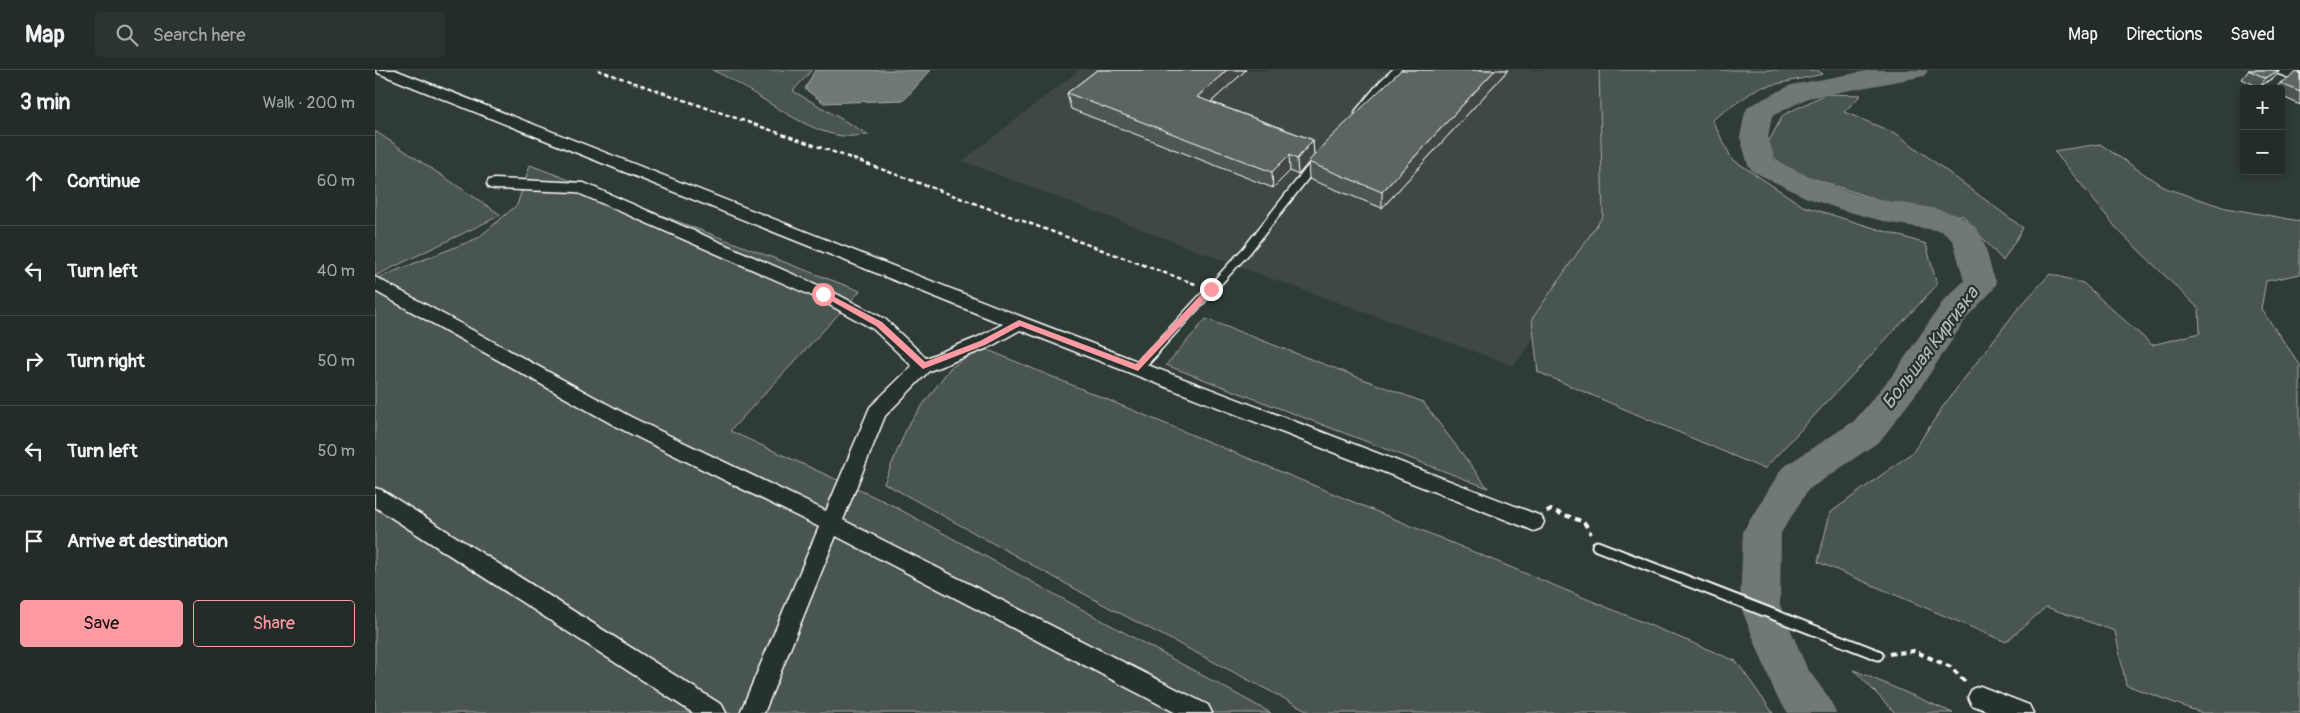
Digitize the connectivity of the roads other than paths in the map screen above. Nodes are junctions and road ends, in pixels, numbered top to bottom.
1 (383, 70) edge
2 (1398, 70) edge
3 (2281, 70) edge
4 (2300, 78) edge
5 (1352, 120) edge
6 (1322, 156) edge
7 (495, 184) dead end
8 (375, 283) edge
9 (1019, 322) junction
10 (923, 366) junction
11 (1138, 368) junction
12 (375, 496) edge
13 (1534, 522) road end
14 (832, 524) junction
15 (1597, 546) road end
16 (1878, 655) road end
17 (1980, 697) road end
18 (714, 713) edge
19 (752, 713) edge
20 (1200, 713) edge
21 (2021, 713) edge

1 - 9 street
2 - 5 lane
3 - 4 street
6 - 11 lane
7 - 10 street
8 - 14 street
9 - 10 street
9 - 11 street
10 - 14 street
11 - 13 street
12 - 18 street
14 - 19 street
14 - 20 street
15 - 16 lane
17 - 21 street

